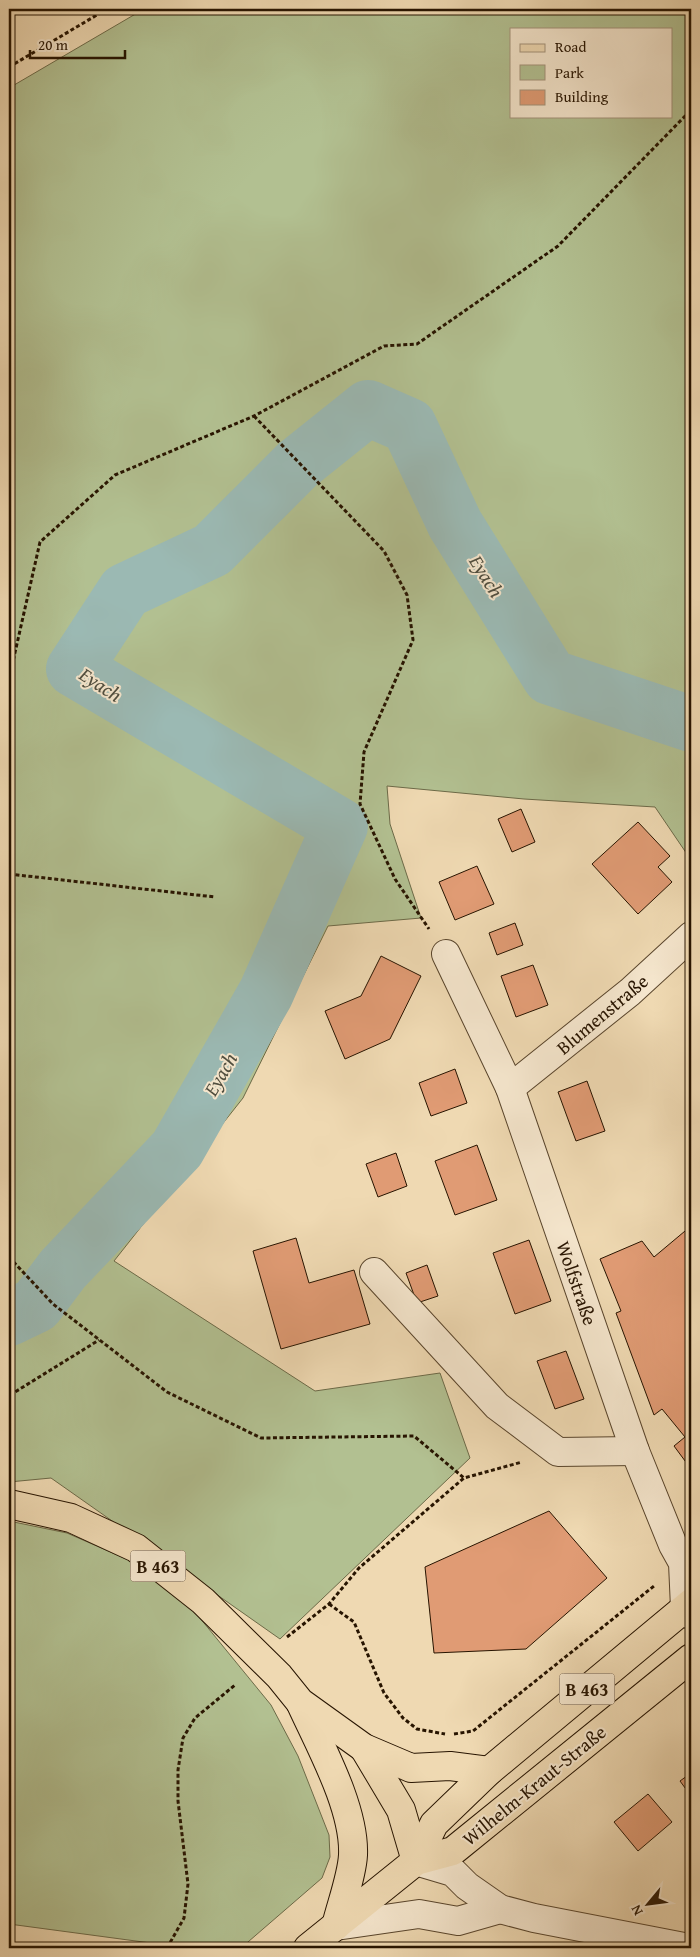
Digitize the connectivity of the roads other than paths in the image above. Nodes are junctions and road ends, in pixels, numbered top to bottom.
1 (691, 936) edge
2 (446, 954) road end
3 (510, 1088) junction
4 (374, 1272) dead end
5 (635, 1451) junction
6 (9, 1504) edge
7 (689, 1609) edge
8 (691, 1658) edge
9 (300, 1702) junction
10 (364, 1748) junction
11 (489, 1771) junction
12 (416, 1862) junction
13 (500, 1908) junction
14 (336, 1926) junction
15 (308, 1948) edge
16 (689, 1948) edge

1 - 3 street, Blumenstraße
2 - 3 street, Wolfstraße
3 - 5 street, Wolfstraße
4 - 5 street
5 - 7 street, Wolfstraße
6 - 9 main road, B 463
7 - 11 main road, Wilhelm-Kraut-Straße / B 463
8 - 12 main road, Wilhelm-Kraut-Straße
9 - 10 main road, B 463
9 - 14 main road
10 - 11 main road, B 463
10 - 12 main road, B 463
11 - 12 main road, Wilhelm-Kraut-Straße
12 - 13 street
12 - 14 main road, Wilhelm-Kraut-Straße
13 - 14 street
13 - 16 street
14 - 15 main road, Wilhelm-Kraut-Straße

